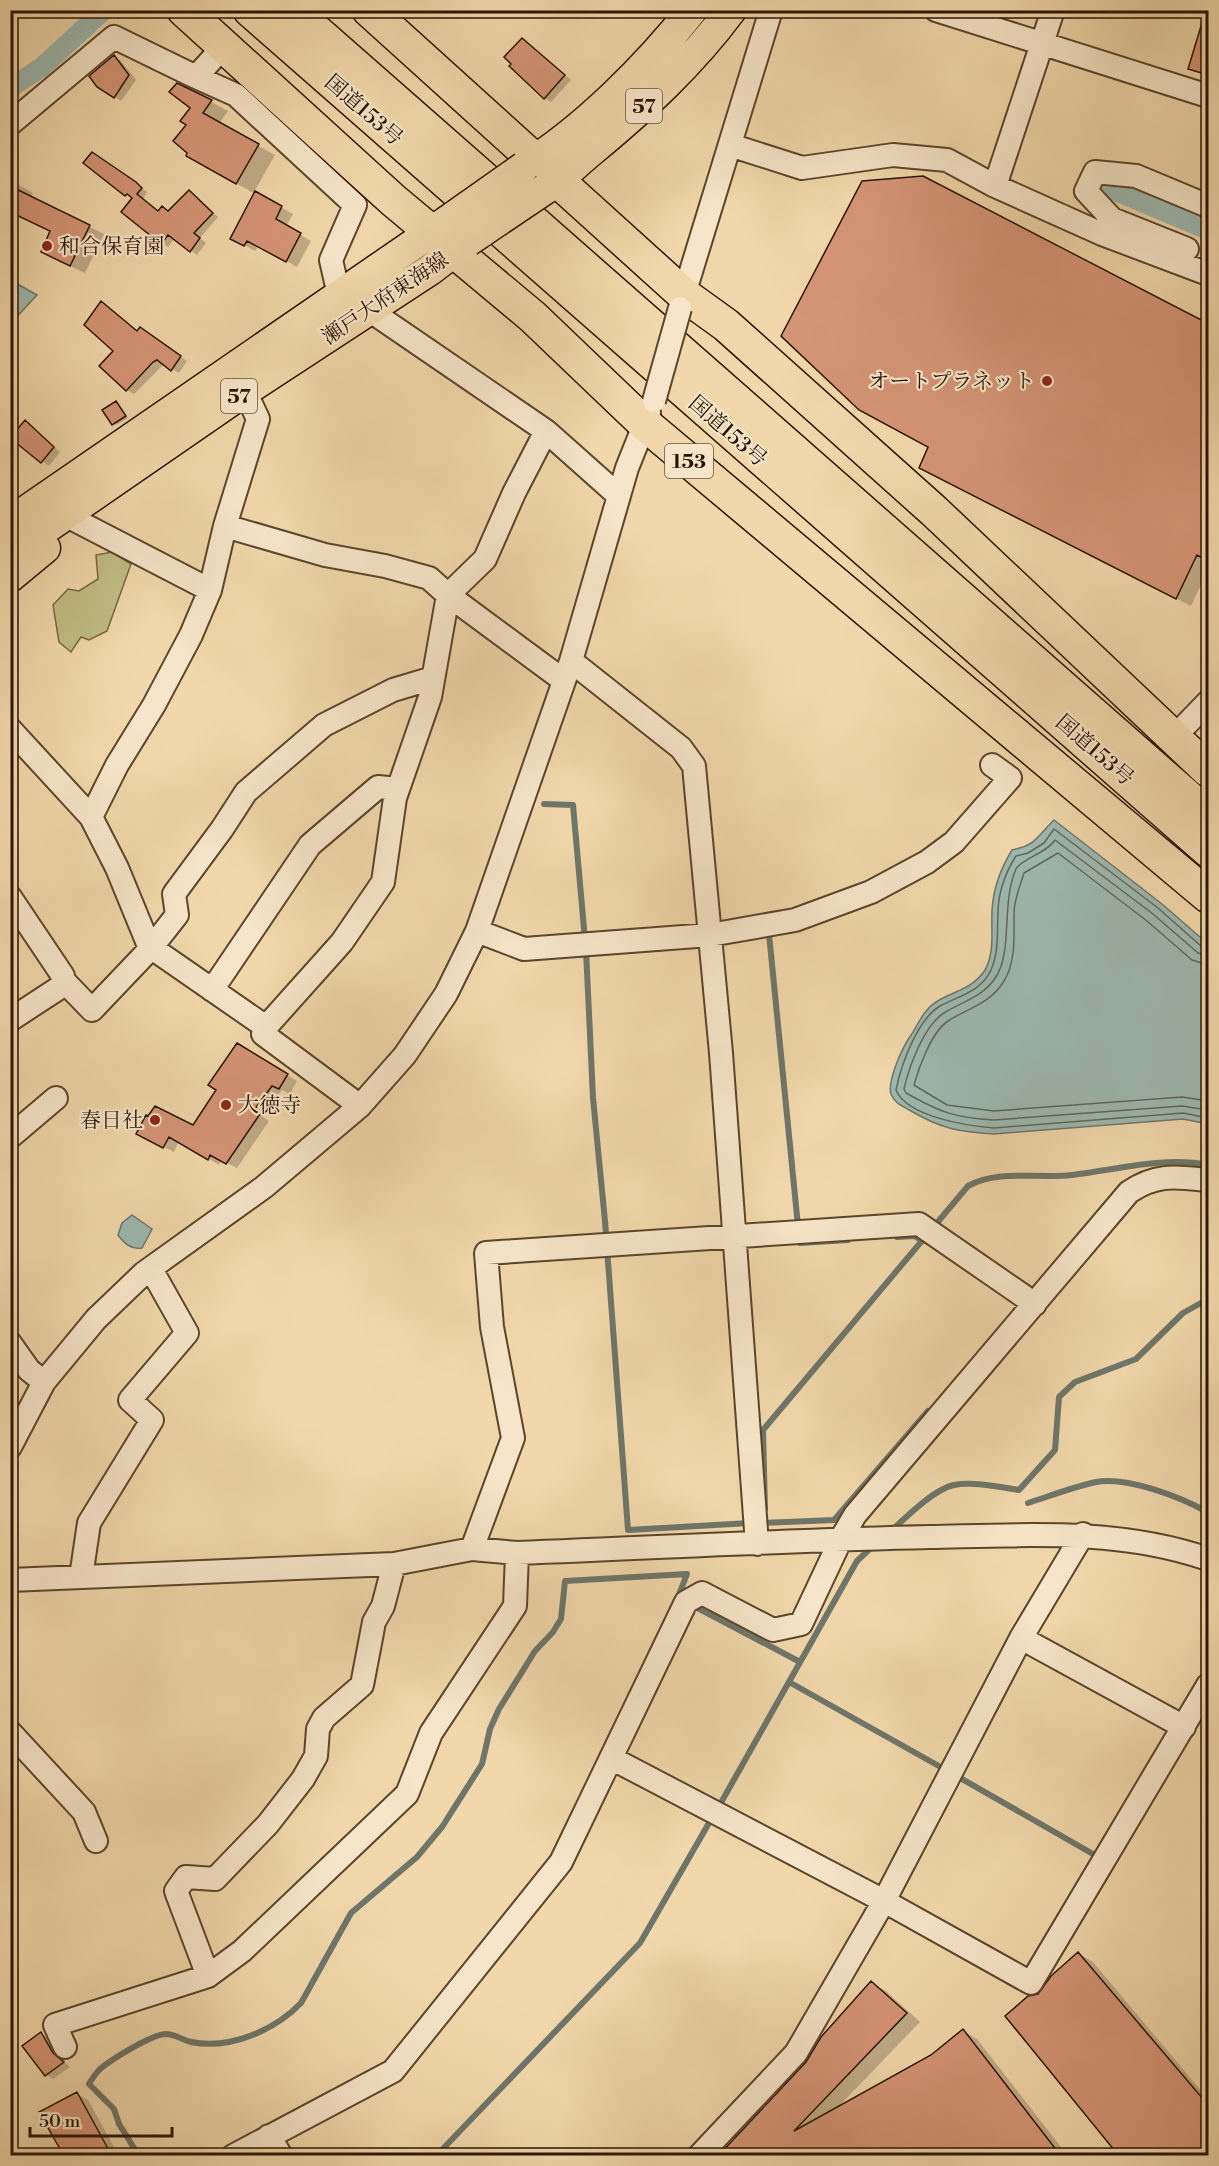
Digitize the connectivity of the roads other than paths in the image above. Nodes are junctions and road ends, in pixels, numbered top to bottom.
1 (184, 10) edge
2 (250, 10) edge
3 (292, 10) edge
4 (369, 10) edge
5 (692, 10) edge
6 (731, 10) edge
7 (771, 10) edge
8 (936, 10) edge
9 (1053, 10) edge
10 (1042, 44) junction
11 (224, 46) junction
12 (196, 77) junction
13 (1209, 96) edge
14 (10, 124) edge
15 (730, 145) junction
16 (541, 174) junction
17 (995, 186) junction
18 (1209, 206) edge
19 (450, 236) junction
20 (1209, 259) edge
21 (1209, 274) edge
22 (339, 295) junction
23 (681, 301) junction
24 (369, 310) junction
25 (245, 391) junction
26 (650, 412) junction
27 (546, 431) junction
28 (71, 482) junction
29 (619, 496) junction
30 (10, 502) edge
31 (67, 516) junction
32 (10, 522) edge
33 (225, 526) junction
34 (10, 553) edge
35 (10, 577) edge
36 (210, 590) junction
37 (448, 595) junction
38 (567, 671) junction
39 (433, 678) junction
40 (1209, 702) edge
41 (10, 729) edge
42 (1174, 737) junction
43 (21, 755) edge
44 (992, 765) dead end
45 (1209, 770) edge
46 (398, 789) junction
47 (1209, 815) edge
48 (91, 817) junction
49 (1209, 850) edge
50 (1209, 896) edge
51 (10, 897) edge
52 (477, 931) junction
53 (710, 935) junction
54 (151, 948) junction
55 (63, 980) junction
56 (212, 990) junction
57 (10, 1020) edge
58 (266, 1027) junction
59 (56, 1098) dead end
60 (360, 1106) junction
61 (10, 1137) edge
62 (1209, 1180) edge
63 (732, 1238) junction
64 (151, 1269) junction
65 (1035, 1304) junction
66 (10, 1343) edge
67 (44, 1382) junction
68 (10, 1447) edge
69 (1083, 1534) junction
70 (841, 1539) junction
71 (757, 1544) junction
72 (472, 1549) junction
73 (517, 1553) junction
74 (1209, 1559) edge
75 (394, 1564) junction
76 (81, 1576) junction
77 (10, 1580) edge
78 (1021, 1638) junction
79 (1209, 1685) edge
80 (1184, 1727) junction
81 (10, 1732) edge
82 (611, 1758) junction
83 (96, 1841) dead end
84 (884, 1901) junction
85 (208, 1976) junction
86 (65, 2047) dead end
87 (275, 2146) edge
88 (232, 2156) edge
89 (699, 2156) edge

1 - 11 highway, 153
2 - 49 highway, 国道153号 / 153
3 - 47 highway, 国道153号
4 - 16 highway
5 - 16 main road, 瀬戸大府東海線 / 57
6 - 16 main road, 瀬戸大府東海線 / 57
7 - 15 street
8 - 10 street
9 - 10 street
10 - 13 street
10 - 17 street
11 - 12 street
11 - 19 highway, 153
12 - 14 street
12 - 22 street
15 - 17 street
15 - 23 street
16 - 19 main road, 瀬戸大府東海線 / 57, bridge
16 - 23 highway
17 - 21 street
18 - 20 street
19 - 22 main road, 瀬戸大府東海線 / 57
19 - 24 main road, 瀬戸大府東海線 / 57
19 - 26 highway, 153
22 - 28 main road, 瀬戸大府東海線 / 57
23 - 26 street, bridge
23 - 42 highway
24 - 25 main road, 瀬戸大府東海線 / 57
24 - 27 street
25 - 31 main road, 瀬戸大府東海線 / 57
25 - 33 street
26 - 29 street
26 - 50 highway, 153
27 - 29 street
27 - 37 street
28 - 30 main road, 57
28 - 32 main road, 瀬戸大府東海線 / 57
29 - 38 street
31 - 34 main road, 瀬戸大府東海線 / 57
31 - 35 main road, 57
31 - 36 street
33 - 36 street
33 - 37 street
36 - 48 street
37 - 38 street
37 - 39 street
38 - 52 street
38 - 53 street
39 - 46 street
39 - 54 street
40 - 42 street
41 - 43 street
42 - 45 highway
43 - 48 street
44 - 53 street
46 - 56 street
46 - 58 street
48 - 54 street
51 - 55 street
52 - 53 street
52 - 60 street
53 - 63 street
54 - 55 street
54 - 56 street
55 - 57 street
56 - 58 street
58 - 60 street
59 - 61 street
60 - 64 street
62 - 65 street
63 - 65 street
63 - 71 street
63 - 72 street
64 - 67 street
64 - 76 street
65 - 70 street
66 - 67 street
67 - 68 street
69 - 70 street
69 - 74 street
69 - 78 street
70 - 71 street
70 - 82 street
71 - 73 street
72 - 73 street
72 - 75 street
73 - 85 street
75 - 76 street
75 - 85 street
76 - 77 street
78 - 80 street
78 - 84 street
79 - 80 street
80 - 84 street
81 - 83 street
82 - 84 street
82 - 87 street
84 - 89 street
85 - 86 street
87 - 88 street

